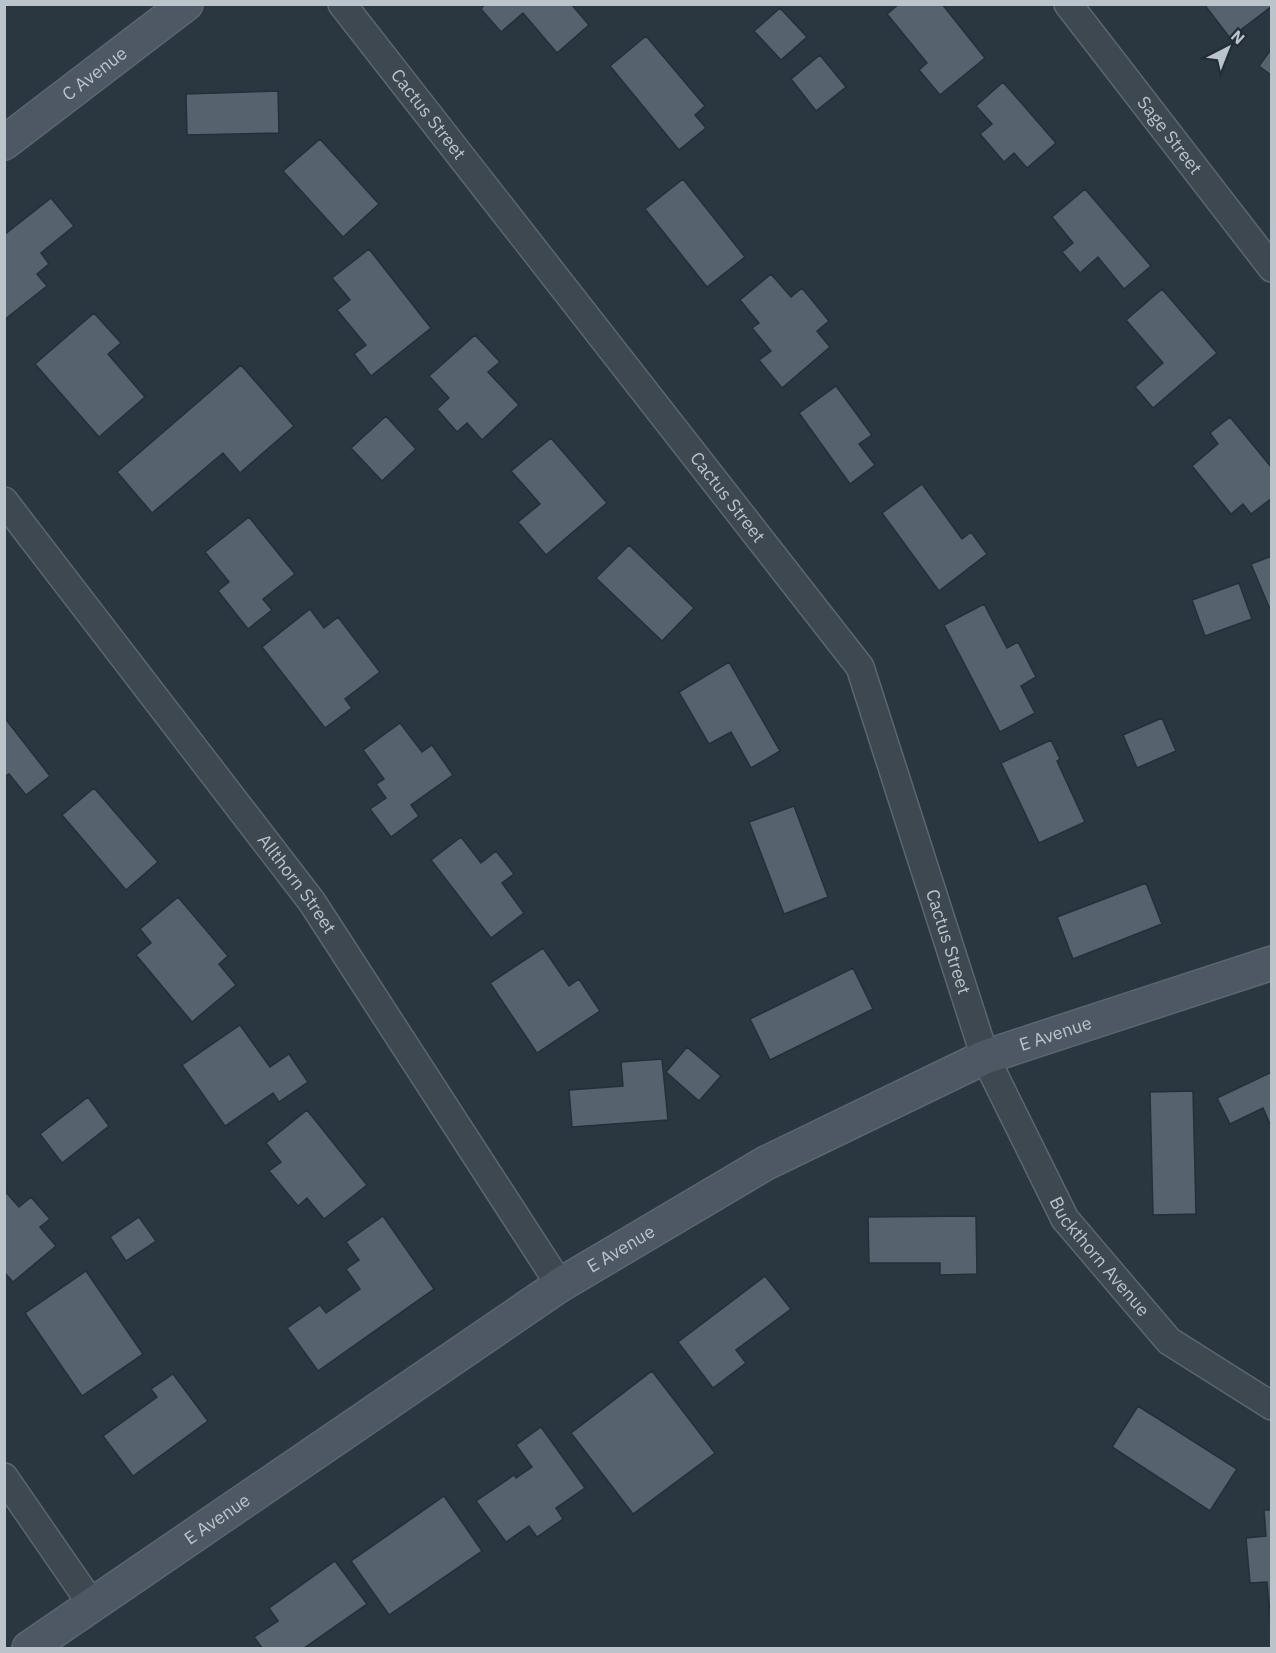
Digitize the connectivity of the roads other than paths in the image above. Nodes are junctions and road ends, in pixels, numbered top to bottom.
1 (186, 4) edge
2 (342, 4) edge
3 (1068, 4) edge
4 (4, 143) edge
5 (1272, 268) edge
6 (4, 501) edge
7 (1272, 963) edge
8 (985, 1057) junction
9 (560, 1285) junction
10 (1272, 1406) edge
11 (4, 1477) edge
12 (93, 1606) junction
13 (29, 1648) edge

1 - 4 street, C Avenue
2 - 8 street, Cactus Street
3 - 5 street, Sage Street
6 - 9 street, Allthorn Street
7 - 8 street, E Avenue
8 - 9 street, E Avenue
8 - 10 street, Buckthorn Avenue
9 - 12 street, E Avenue
11 - 12 street
12 - 13 street, E Avenue

